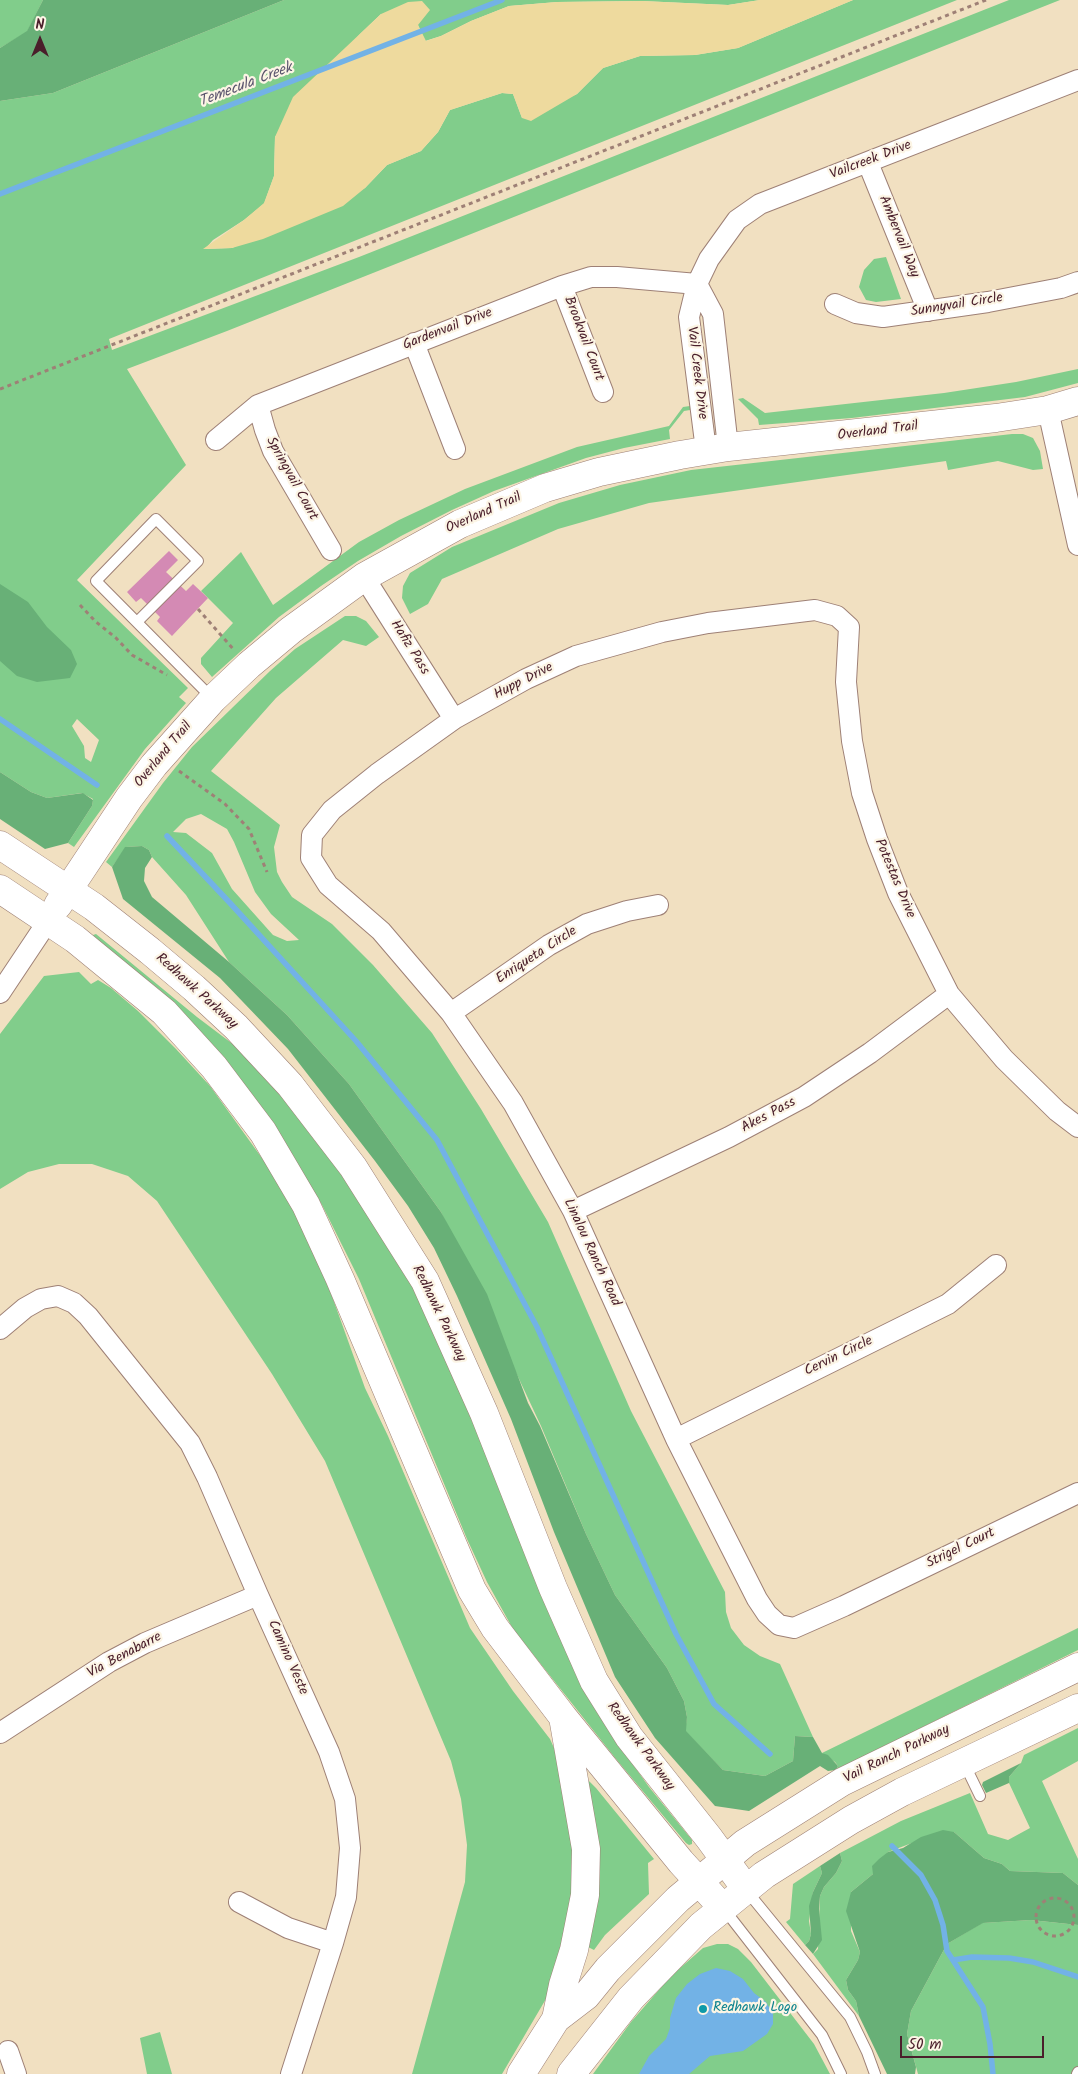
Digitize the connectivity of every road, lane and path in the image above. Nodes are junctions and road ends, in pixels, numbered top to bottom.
1 (986, 0) edge
2 (1078, 80) edge
3 (868, 163) junction
4 (1078, 282) edge
5 (697, 284) junction
6 (562, 286) junction
7 (835, 304) dead end
8 (928, 311) junction
9 (414, 343) junction
10 (0, 389) edge
11 (603, 392) dead end
12 (1078, 401) edge
13 (258, 405) junction
14 (1048, 410) junction
15 (216, 440) dead end
16 (455, 449) dead end
17 (717, 449) junction
18 (1078, 545) edge
19 (331, 550) dead end
20 (364, 577) junction
21 (80, 605) dead end
22 (198, 609) dead end
23 (800, 612) joint
24 (137, 622) junction
25 (234, 650) dead end
26 (169, 676) dead end
27 (213, 699) junction
28 (454, 719) junction
29 (178, 770) dead end
30 (0, 845) edge
31 (311, 858) joint
32 (267, 872) dead end
33 (0, 889) edge
34 (68, 890) junction
35 (658, 906) dead end
36 (48, 921) junction
37 (0, 993) edge
38 (949, 994) junction
39 (451, 1013) junction
40 (1078, 1127) edge
41 (573, 1211) junction
42 (996, 1265) dead end
43 (0, 1329) edge
44 (676, 1439) junction
45 (1078, 1493) edge
46 (258, 1595) junction
47 (844, 1606) joint
48 (1078, 1667) edge
49 (1078, 1708) edge
50 (563, 1717) junction
51 (0, 1732) edge
52 (964, 1763) junction
53 (980, 1796) dead end
54 (725, 1860) junction
55 (698, 1881) junction
56 (746, 1889) junction
57 (239, 1902) dead end
58 (723, 1908) junction
59 (1072, 1928) junction
60 (1077, 1930) edge
61 (334, 1943) junction
62 (556, 2019) junction
63 (8, 2051) dead end
64 (16, 2074) edge
65 (291, 2074) edge
66 (520, 2074) edge
67 (572, 2074) edge
68 (841, 2074) edge
69 (874, 2074) edge

1 - 10 path
2 - 3 street, Vailcreek Drive
3 - 5 street, Vailcreek Drive
3 - 8 street, Ambervail Way
4 - 8 street, Sunnyvail Circle
5 - 6 street, Gardenvail Drive
5 - 17 street, Vail Creek Drive
6 - 9 street, Gardenvail Drive
6 - 11 street, Brookvail Court
7 - 8 street, Sunnyvail Circle
9 - 13 street, Gardenvail Drive
9 - 16 street
12 - 14 main road, Overland Trail
13 - 15 street, Gardenvail Drive
13 - 19 street, Springvail Court
14 - 17 main road, Overland Trail
14 - 18 street
17 - 20 main road, Overland Trail
20 - 27 main road, Overland Trail
20 - 28 street, Hafiz Pass
21 - 26 path
22 - 25 path
23 - 28 street, Hupp Drive
23 - 38 street, Potestas Drive
24 - 24 lane
24 - 27 lane
27 - 34 main road, Overland Trail
28 - 31 street, Hupp Drive
29 - 32 path
30 - 34 main road, Redhawk Parkway
31 - 39 street, Linalou Ranch Road
33 - 36 main road
34 - 36 main road, Overland Trail
34 - 54 main road, Redhawk Parkway
35 - 39 street, Enriqueta Circle
36 - 37 street
36 - 50 main road
38 - 40 street, Potestas Drive
38 - 41 street, Akes Pass
39 - 41 street, Linalou Ranch Road
41 - 44 street, Linalou Ranch Road
42 - 44 street, Cervin Circle
43 - 46 street, Camino Veste
44 - 47 street, Linalou Ranch Road
45 - 47 street, Strigel Court
46 - 51 street, Via Benabarre
46 - 61 street, Camino Veste
48 - 54 main road, Vail Ranch Parkway
49 - 52 main road
50 - 55 main road
50 - 62 main road
52 - 53 lane
52 - 56 main road
54 - 55 main road
54 - 56 main road, Redhawk Parkway
55 - 58 main road
55 - 62 main road
56 - 58 main road
56 - 69 lane
57 - 61 street
58 - 67 main road
58 - 68 lane
59 - 59 path
59 - 60 path
61 - 65 street, Camino Veste
62 - 66 main road
63 - 64 street

